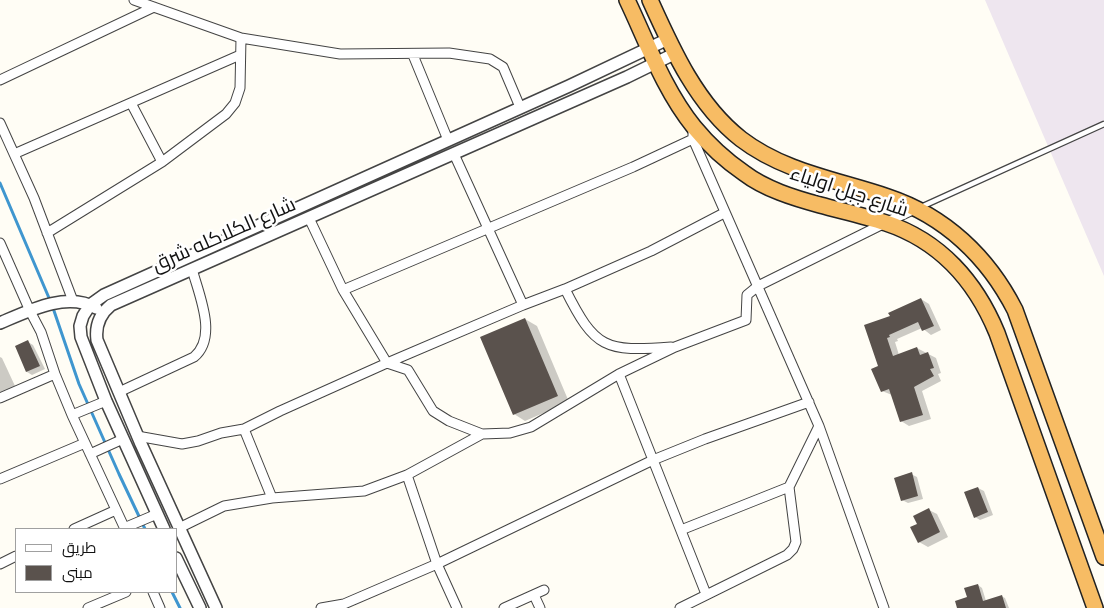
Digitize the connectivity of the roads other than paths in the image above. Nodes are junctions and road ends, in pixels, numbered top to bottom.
1 (134, 0) edge
2 (626, 0) edge
3 (650, 0) edge
4 (154, 7) junction
5 (241, 38) junction
6 (668, 39) junction
7 (649, 48) junction
8 (676, 53) junction
9 (240, 55) junction
10 (413, 55) junction
11 (656, 62) junction
12 (0, 80) edge
13 (131, 103) junction
14 (520, 107) junction
15 (0, 123) edge
16 (1104, 124) edge
17 (693, 132) junction
18 (448, 140) junction
19 (14, 154) junction
20 (454, 154) junction
21 (162, 162) junction
22 (917, 208) junction
23 (724, 213) junction
24 (309, 218) junction
25 (885, 223) junction
26 (487, 228) junction
27 (47, 232) junction
28 (0, 243) edge
29 (192, 270) junction
30 (758, 286) junction
31 (565, 289) junction
32 (343, 290) junction
33 (73, 301) junction
34 (523, 304) junction
35 (90, 305) junction
36 (30, 311) junction
37 (102, 312) junction
38 (0, 322) edge
39 (675, 347) junction
40 (387, 363) junction
41 (55, 374) junction
42 (619, 374) junction
43 (119, 392) junction
44 (0, 398) edge
45 (106, 401) junction
46 (809, 402) junction
47 (72, 415) junction
48 (819, 426) junction
49 (244, 429) junction
50 (482, 434) junction
51 (137, 436) junction
52 (123, 439) junction
53 (85, 443) junction
54 (90, 454) junction
55 (653, 460) junction
56 (407, 475) junction
57 (0, 479) edge
58 (789, 487) junction
59 (272, 498) junction
60 (116, 510) junction
61 (157, 514) junction
62 (76, 528) edge
63 (124, 528) edge
64 (164, 528) edge
65 (180, 528) junction
66 (681, 530) junction
67 (15, 556) edge
68 (1104, 557) edge
69 (178, 562) edge
70 (0, 564) edge
71 (437, 564) junction
72 (544, 590) dead end
73 (124, 593) edge
74 (153, 593) edge
75 (706, 594) junction
76 (534, 595) junction
77 (88, 608) edge
78 (160, 608) edge
79 (200, 608) edge
80 (216, 608) edge
81 (321, 608) edge
82 (457, 608) edge
83 (504, 608) edge
84 (540, 608) edge
85 (680, 608) edge
86 (884, 608) edge
87 (1095, 608) edge

1 - 4 street
2 - 7 highway, شارع جبل اولياء
3 - 6 highway, شارع جبل اولياء
4 - 5 street
4 - 12 street
5 - 9 street
5 - 10 street
6 - 7 street, شارع الكلاكله شرق
6 - 8 highway, شارع جبل اولياء
7 - 11 highway, شارع جبل اولياء
7 - 14 street, شارع الكلاكله شرق
8 - 11 street, شارع الكلاكله شرق
8 - 22 highway, شارع جبل اولياء
9 - 13 street
9 - 21 street
10 - 14 street
10 - 18 street
11 - 17 highway, شارع جبل اولياء
11 - 20 street, شارع الكلاكله شرق
13 - 19 street
13 - 21 street
14 - 18 street, شارع الكلاكله شرق
15 - 19 street
16 - 22 lane
17 - 23 street
17 - 25 highway, شارع جبل اولياء
17 - 26 street
18 - 35 street, شارع الكلاكله شرق
19 - 27 street
20 - 24 street, شارع الكلاكله شرق
20 - 26 street
21 - 27 street
22 - 25 street
22 - 68 highway, شارع جبل اولياء
23 - 30 street
23 - 31 street
24 - 29 street, شارع الكلاكله شرق
24 - 32 street
25 - 30 street
25 - 87 highway, شارع جبل اولياء
26 - 32 street
26 - 34 street
27 - 33 street
28 - 36 street
29 - 37 street, شارع الكلاكله شرق
29 - 43 street
30 - 39 street
30 - 46 street
31 - 34 street
31 - 39 street
32 - 40 street
33 - 35 street
33 - 36 street
34 - 40 street
35 - 37 street
35 - 45 street
36 - 38 street
36 - 41 street
37 - 43 street
39 - 42 street
40 - 49 street
40 - 50 street
41 - 44 street
41 - 47 street
42 - 50 street
42 - 55 street
43 - 51 street
45 - 47 street
45 - 52 street
46 - 48 street
46 - 55 street
47 - 53 street
48 - 58 street
48 - 86 street
49 - 51 street
49 - 59 street
50 - 56 street
51 - 65 street
52 - 54 street
52 - 61 street
53 - 54 street
53 - 57 street
54 - 60 street
55 - 66 street
55 - 71 street
56 - 59 street
56 - 71 street
58 - 66 street
58 - 75 street
59 - 65 street
60 - 62 street
60 - 63 street
61 - 63 street
61 - 64 street
65 - 80 street
66 - 75 street
67 - 70 street
69 - 79 street
71 - 81 street
71 - 82 street
72 - 76 street
73 - 77 street
74 - 78 street
75 - 85 street
76 - 83 street
76 - 84 street

